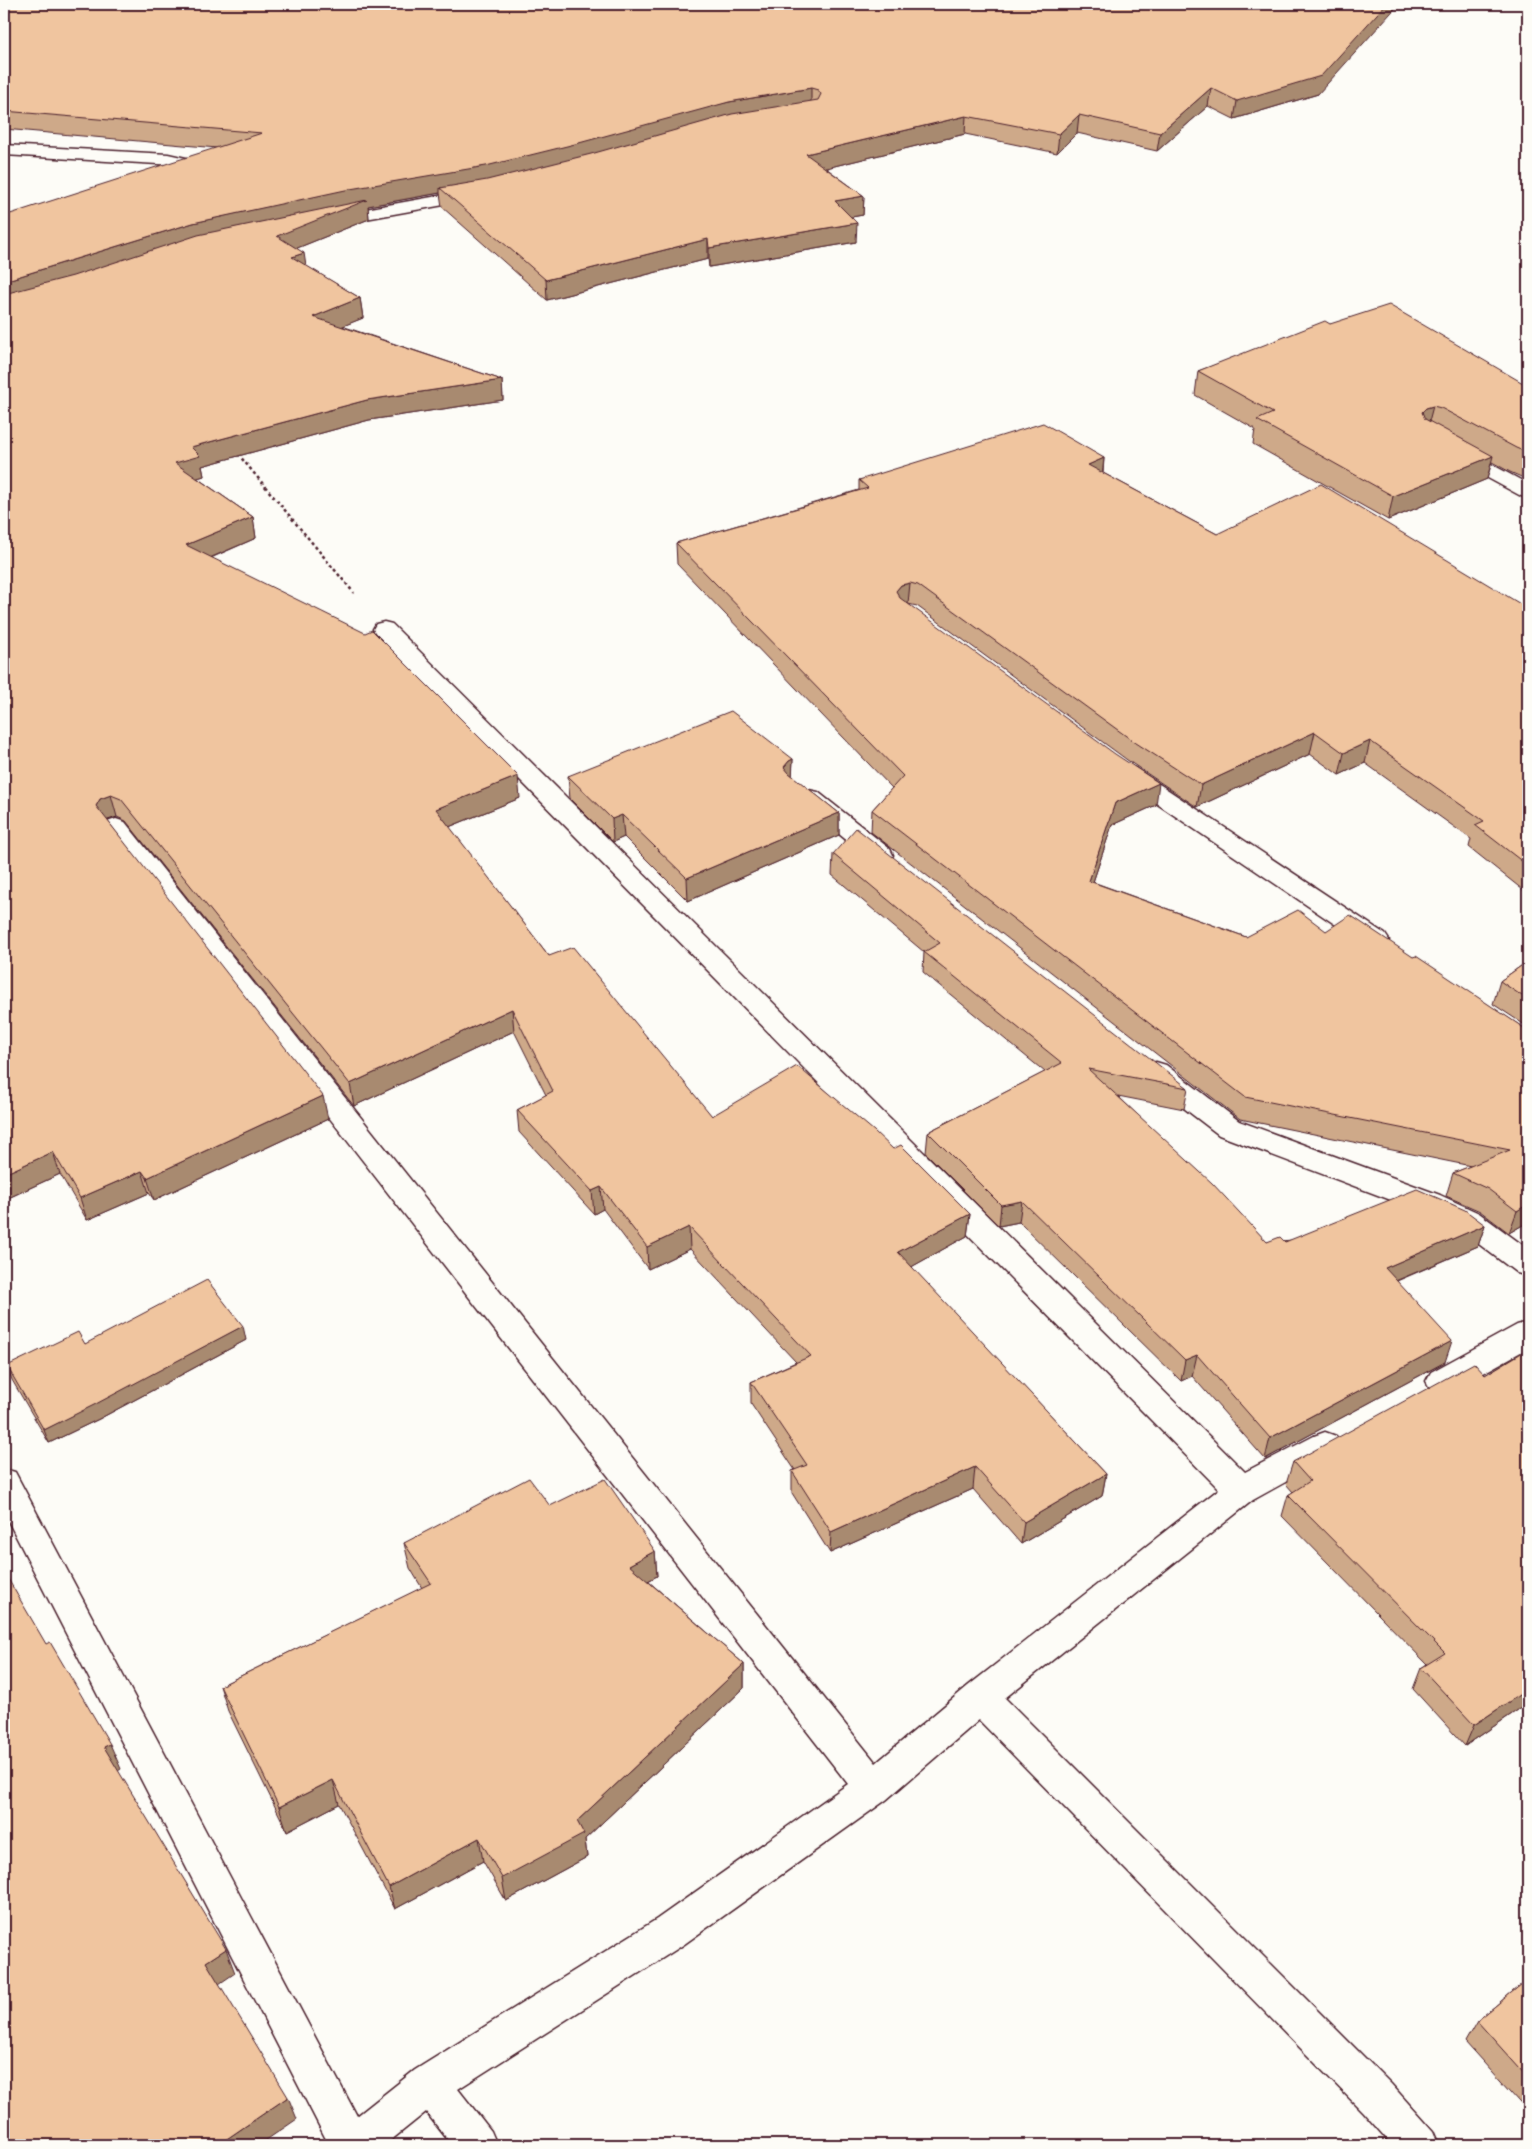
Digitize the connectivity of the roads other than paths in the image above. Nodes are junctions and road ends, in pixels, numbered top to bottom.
1 (4, 150) edge
2 (151, 182) edge
3 (497, 190) edge
4 (316, 223) edge
5 (1444, 446) edge
6 (1528, 492) edge
7 (384, 629) road end
8 (1106, 758) edge
9 (798, 789) edge
10 (116, 827) dead end
11 (897, 867) edge
12 (1395, 953) edge
13 (1134, 1055) edge
14 (1528, 1265) edge
15 (1528, 1334) edge
16 (1415, 1396) edge
17 (1354, 1429) edge
18 (4, 1482) edge
19 (1241, 1490) junction
20 (980, 1697) junction
21 (873, 1788) junction
22 (429, 2084) junction
23 (352, 2145) edge
24 (477, 2145) edge
25 (1419, 2145) edge

1 - 2 street
3 - 4 street
5 - 6 street
7 - 19 street
8 - 12 street
9 - 11 street
10 - 21 street
13 - 14 street
15 - 16 street
17 - 19 street
18 - 23 street
19 - 20 street
20 - 21 street
20 - 25 street
21 - 22 street
22 - 23 street
22 - 24 street

